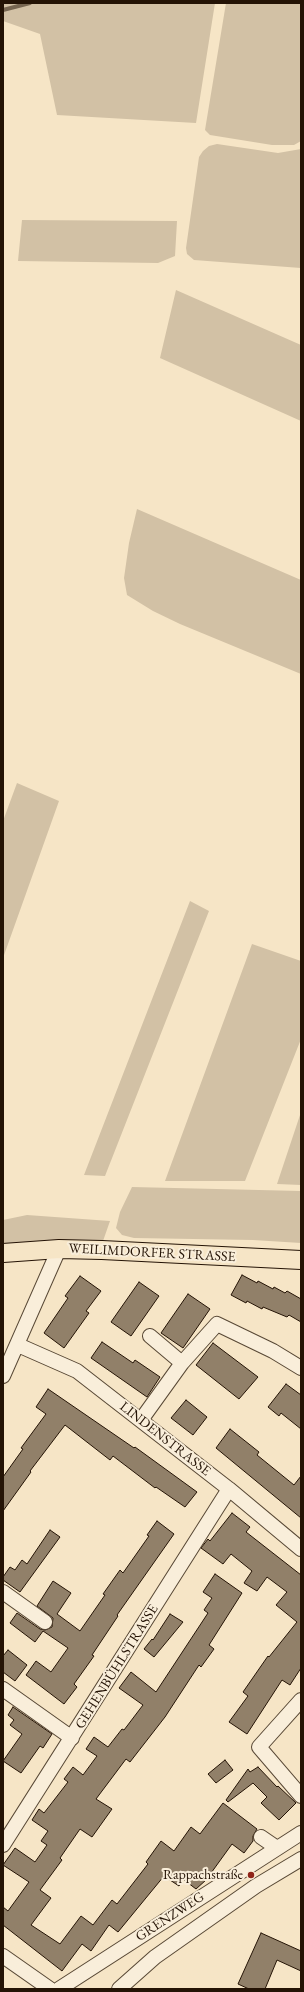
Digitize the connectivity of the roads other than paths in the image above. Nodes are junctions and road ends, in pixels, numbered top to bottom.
1 (59, 1249) junction
2 (3, 1253) edge
3 (301, 1260) edge
4 (150, 1336) dead end
5 (18, 1345) junction
6 (182, 1363) junction
7 (301, 1368) edge
8 (3, 1376) edge
9 (141, 1420) junction
10 (229, 1488) junction
11 (301, 1549) edge
12 (3, 1592) edge
13 (45, 1622) dead end
14 (3, 1689) edge
15 (301, 1700) edge
16 (72, 1738) junction
17 (301, 1796) edge
18 (301, 1833) edge
19 (261, 1837) dead end
20 (3, 1845) edge
21 (277, 1848) junction
22 (301, 1858) edge
23 (3, 1956) edge
24 (50, 1989) edge
25 (59, 1989) edge
26 (119, 1989) edge

1 - 2 main road, WEILIMDORFER STRASSE
1 - 3 main road, WEILIMDORFER STRASSE
1 - 5 street
4 - 6 street
5 - 8 street
5 - 9 street, LINDENSTRASSE
6 - 7 street
6 - 9 street
9 - 10 street, LINDENSTRASSE
10 - 11 street, LINDENSTRASSE
10 - 16 street, GEHENBÜHLSTRASSE
12 - 13 street
14 - 16 street
15 - 17 street
16 - 20 street, GEHENBÜHLSTRASSE
18 - 21 street, GRENZWEG
19 - 21 street
21 - 25 street, GRENZWEG
22 - 26 street
23 - 24 street

